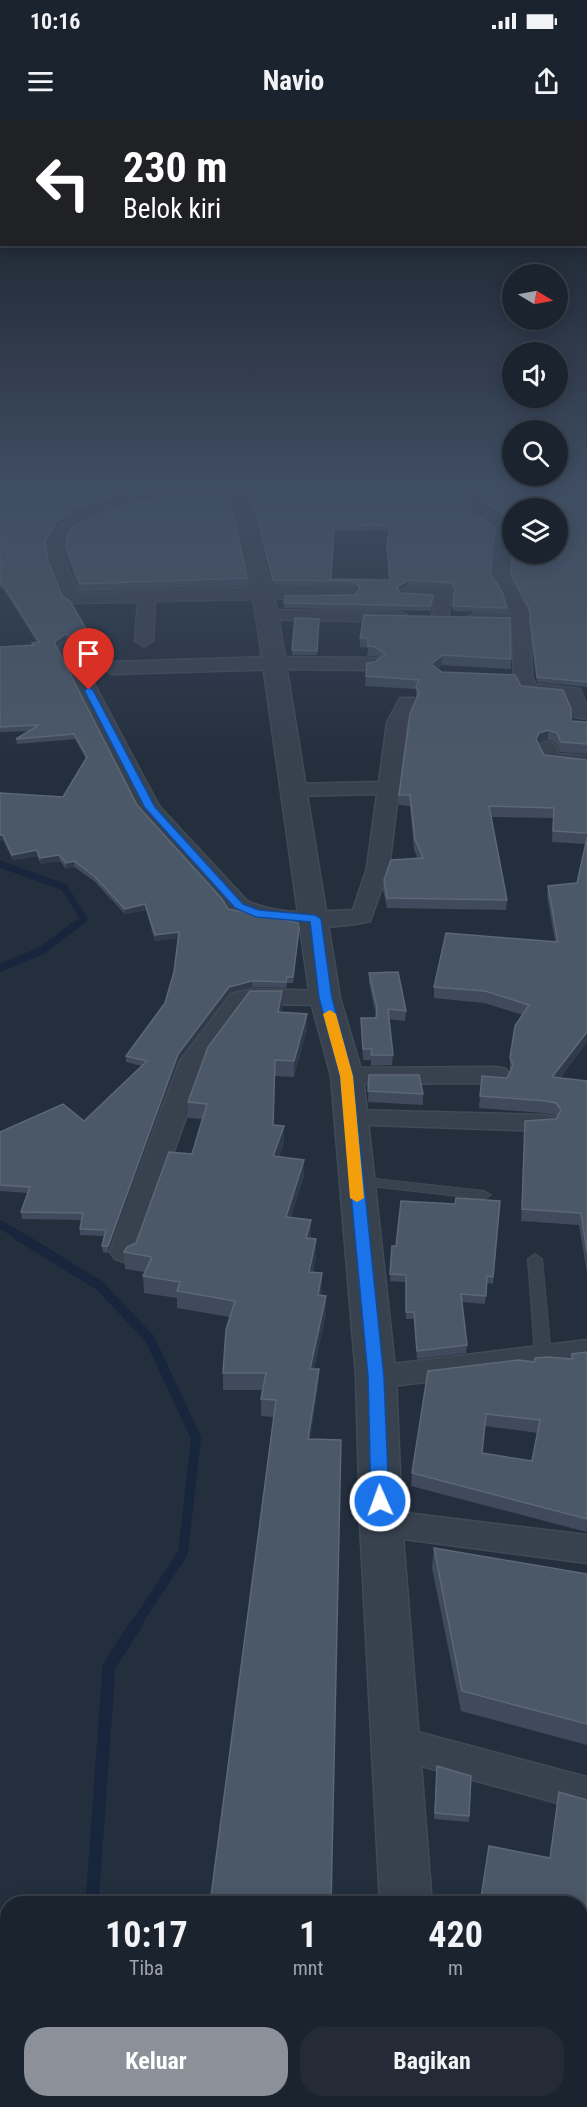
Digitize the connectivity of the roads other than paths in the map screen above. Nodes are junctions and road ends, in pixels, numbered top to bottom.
1 (63, 575) edge
2 (258, 575) edge
3 (500, 575) edge
4 (408, 592) edge
5 (349, 593) edge
6 (147, 597) junction
7 (265, 604) junction
8 (441, 617) junction
9 (521, 620) junction
10 (144, 641) dead end
11 (65, 646) dead end
12 (374, 663) edge
13 (273, 664) junction
14 (112, 668) dead end
15 (500, 676) edge
16 (523, 678) junction
17 (406, 702) dead end
18 (587, 713) edge
19 (547, 748) dead end
20 (587, 762) edge
21 (389, 788) junction
22 (294, 790) junction
23 (315, 919) junction
24 (326, 998) junction
25 (497, 1075) edge
26 (347, 1076) junction
27 (350, 1118) junction
28 (543, 1123) edge
29 (356, 1181) junction
30 (484, 1195) dead end
31 (125, 1252) edge
32 (535, 1259) dead end
33 (587, 1351) edge
34 (543, 1356) junction
35 (376, 1377) junction
36 (381, 1523) junction
37 (587, 1549) edge
38 (395, 1743) junction
39 (587, 1794) edge
40 (405, 1896) edge

1 - 6 street
2 - 7 street
3 - 9 street
4 - 8 street
5 - 7 street
6 - 7 street
6 - 10 street
7 - 8 street
7 - 13 street
8 - 9 street
9 - 16 street
11 - 23 street
12 - 13 street
13 - 14 street
13 - 22 street
15 - 16 street
16 - 18 street
17 - 21 street
19 - 20 street
21 - 22 street
21 - 23 street
22 - 23 street
23 - 24 street
24 - 26 street
24 - 31 street
25 - 26 street
26 - 27 street
27 - 28 street
27 - 29 street
29 - 30 lane
29 - 35 street
32 - 34 lane
33 - 34 street
34 - 35 street
35 - 36 street
36 - 37 street
36 - 38 street
38 - 39 street
38 - 40 street

